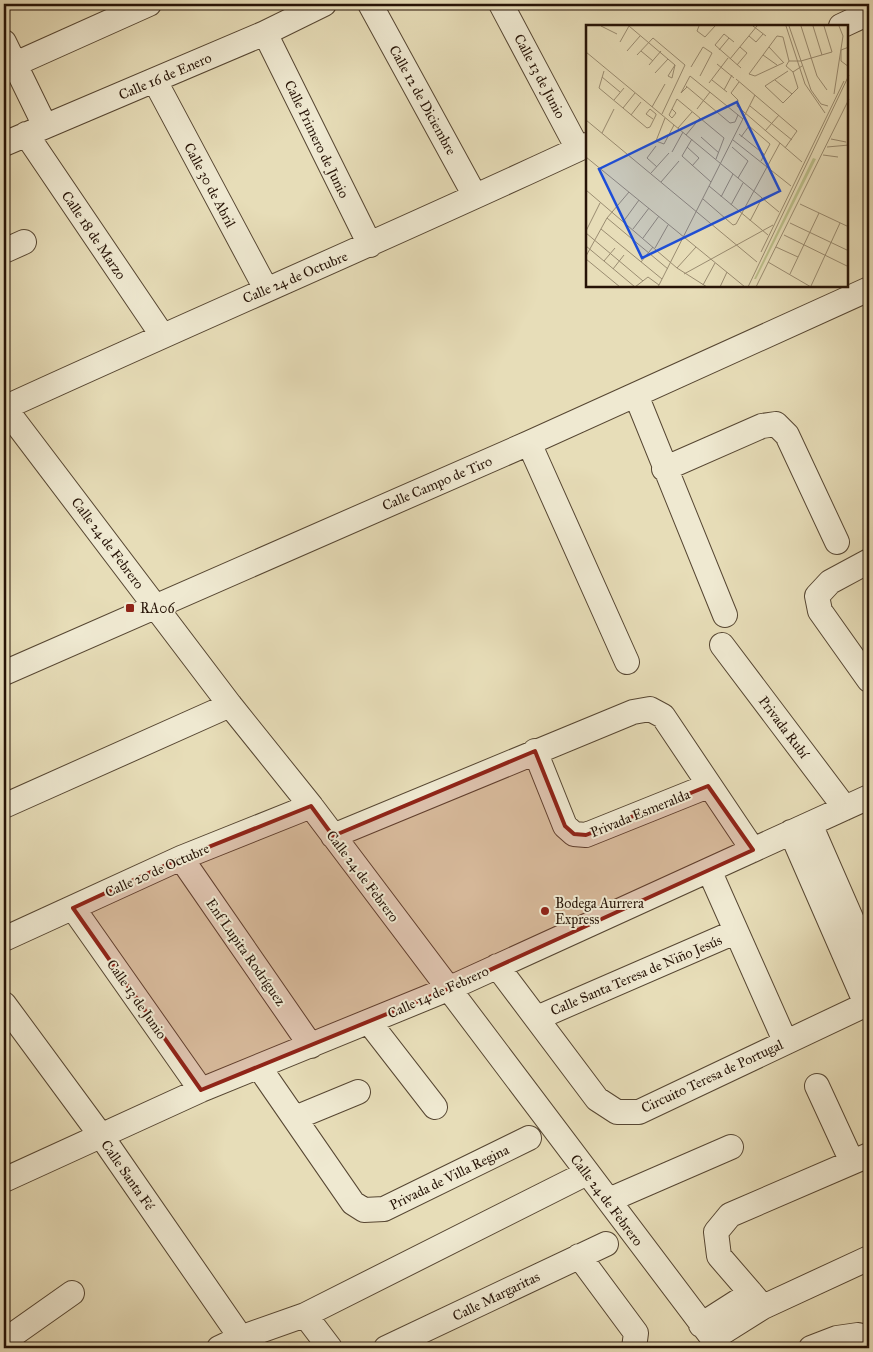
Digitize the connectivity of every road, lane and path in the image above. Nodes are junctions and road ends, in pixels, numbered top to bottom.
1 (149, 4) edge
2 (324, 4) edge
3 (370, 4) edge
4 (501, 4) edge
5 (869, 13) edge
6 (843, 25) edge
7 (264, 33) junction
8 (4, 42) edge
9 (9, 66) edge
10 (155, 80) junction
11 (36, 130) junction
12 (4, 144) edge
13 (582, 147) edge
14 (475, 196) junction
15 (370, 245) junction
16 (266, 289) junction
17 (869, 289) edge
18 (162, 335) junction
19 (636, 395) junction
20 (4, 408) edge
21 (529, 443) junction
22 (664, 469) junction
23 (837, 542) dead end
24 (869, 560) edge
25 (155, 605) junction
26 (725, 615) dead end
27 (722, 646) dead end
28 (627, 662) dead end
29 (4, 672) edge
30 (869, 680) edge
31 (230, 705) junction
32 (534, 751) junction
33 (708, 786) junction
34 (869, 797) edge
35 (4, 806) edge
36 (312, 806) junction
37 (845, 808) junction
38 (800, 828) junction
39 (333, 836) junction
40 (752, 850) junction
41 (181, 858) junction
42 (709, 870) junction
43 (73, 908) junction
44 (735, 932) junction
45 (4, 939) edge
46 (869, 959) edge
47 (497, 966) junction
48 (448, 989) junction
49 (4, 1004) edge
50 (868, 1004) edge
51 (537, 1018) junction
52 (369, 1022) junction
53 (785, 1041) junction
54 (311, 1046) junction
55 (259, 1067) junction
56 (817, 1086) dead end
57 (201, 1090) junction
58 (358, 1092) dead end
59 (435, 1107) dead end
60 (295, 1118) junction
61 (102, 1137) junction
62 (529, 1138) dead end
63 (731, 1147) dead end
64 (861, 1159) edge
65 (587, 1173) junction
66 (5, 1177) edge
67 (609, 1200) junction
68 (606, 1244) dead end
69 (579, 1256) junction
70 (869, 1258) edge
71 (72, 1293) dead end
72 (757, 1300) junction
73 (305, 1315) junction
74 (711, 1338) edge
75 (4, 1341) edge
76 (244, 1343) edge
77 (869, 1345) edge
78 (219, 1348) edge
79 (330, 1348) edge
80 (386, 1348) edge
81 (634, 1348) edge
82 (811, 1348) edge

1 - 9 street
2 - 7 street, Calle 16 de Enero
3 - 14 street, Calle 12 de Diciembre
4 - 13 street, Calle 13 de Junio
5 - 6 street
7 - 10 street, Calle 16 de Enero
7 - 15 street, Calle Primero de Junio
8 - 9 street, Calle 18 de Marzo
9 - 11 street, Calle 18 de Marzo
10 - 11 street, Calle 16 de Enero
10 - 16 street, Calle 30 de Abril
11 - 12 street, Calle 16 de Enero
11 - 18 street, Calle 18 de Marzo
13 - 14 street, Calle 24 de Octubre
14 - 15 street, Calle 24 de Octubre
15 - 16 street, Calle 24 de Octubre
16 - 18 street, Calle 24 de Octubre
17 - 19 street, Calle Campo de Tiro
18 - 20 street, Calle 24 de Octubre
19 - 21 street, Calle Campo de Tiro
19 - 22 street
20 - 25 street, Calle 24 de Febrero
21 - 25 street, Calle Campo de Tiro
21 - 28 street
22 - 23 street
22 - 26 street
24 - 30 street
25 - 29 street, Calle Campo de Tiro
25 - 31 street, Calle 24 de Febrero
27 - 37 street, Privada Rubí
31 - 35 street
31 - 36 street, Calle 24 de Febrero
32 - 33 street, Privada Esmeralda
32 - 33 street, Privada Esmeralda
32 - 39 street, Privada Esmeralda
33 - 40 street, Privada Esmeralda
34 - 37 street, Calle 14 de Febrero
36 - 39 street, Calle 24 de Febrero
36 - 41 street, Calle 20 de Octubre
37 - 38 street, Calle 14 de Febrero
38 - 40 street, Calle 14 de Febrero
38 - 46 street
38 - 50 street
39 - 48 street, Calle 24 de Febrero
40 - 42 street, Calle 14 de Febrero
41 - 43 street, Calle 20 de Octubre
41 - 54 street, Enf Lupita Rodríguez
42 - 44 street
42 - 47 street, Calle 14 de Febrero
43 - 45 street, Calle 20 de Octubre
43 - 57 street, Calle 13 de Junio
44 - 51 street, Calle Santa Teresa de Niño Jesús
44 - 53 street
47 - 48 street, Calle 14 de Febrero
47 - 51 street, Circuito Teresa de Portugal
48 - 52 street, Calle 14 de Febrero
48 - 65 street, Calle 24 de Febrero
49 - 61 street, Calle Santa Fé
50 - 53 street, Circuito Teresa de Portugal
51 - 53 street, Circuito Teresa de Portugal
52 - 54 street, Calle 14 de Febrero
52 - 59 street
54 - 55 street, Calle 14 de Febrero
55 - 57 street, Calle 14 de Febrero
55 - 60 street, Privada de Villa Regina
56 - 64 street
57 - 61 street, Calle 14 de Febrero
58 - 60 street
60 - 62 street, Privada de Villa Regina
61 - 66 street, Calle 14 de Febrero
61 - 76 street, Calle Santa Fé
63 - 67 street
64 - 72 street
65 - 67 street, Calle 24 de Febrero
65 - 73 street
67 - 74 street, Calle 24 de Febrero
68 - 69 street, Calle Margaritas
69 - 80 street, Calle Margaritas
69 - 81 street
70 - 72 street
71 - 75 street
72 - 74 street
73 - 76 street
73 - 79 street
76 - 78 street
77 - 82 street

